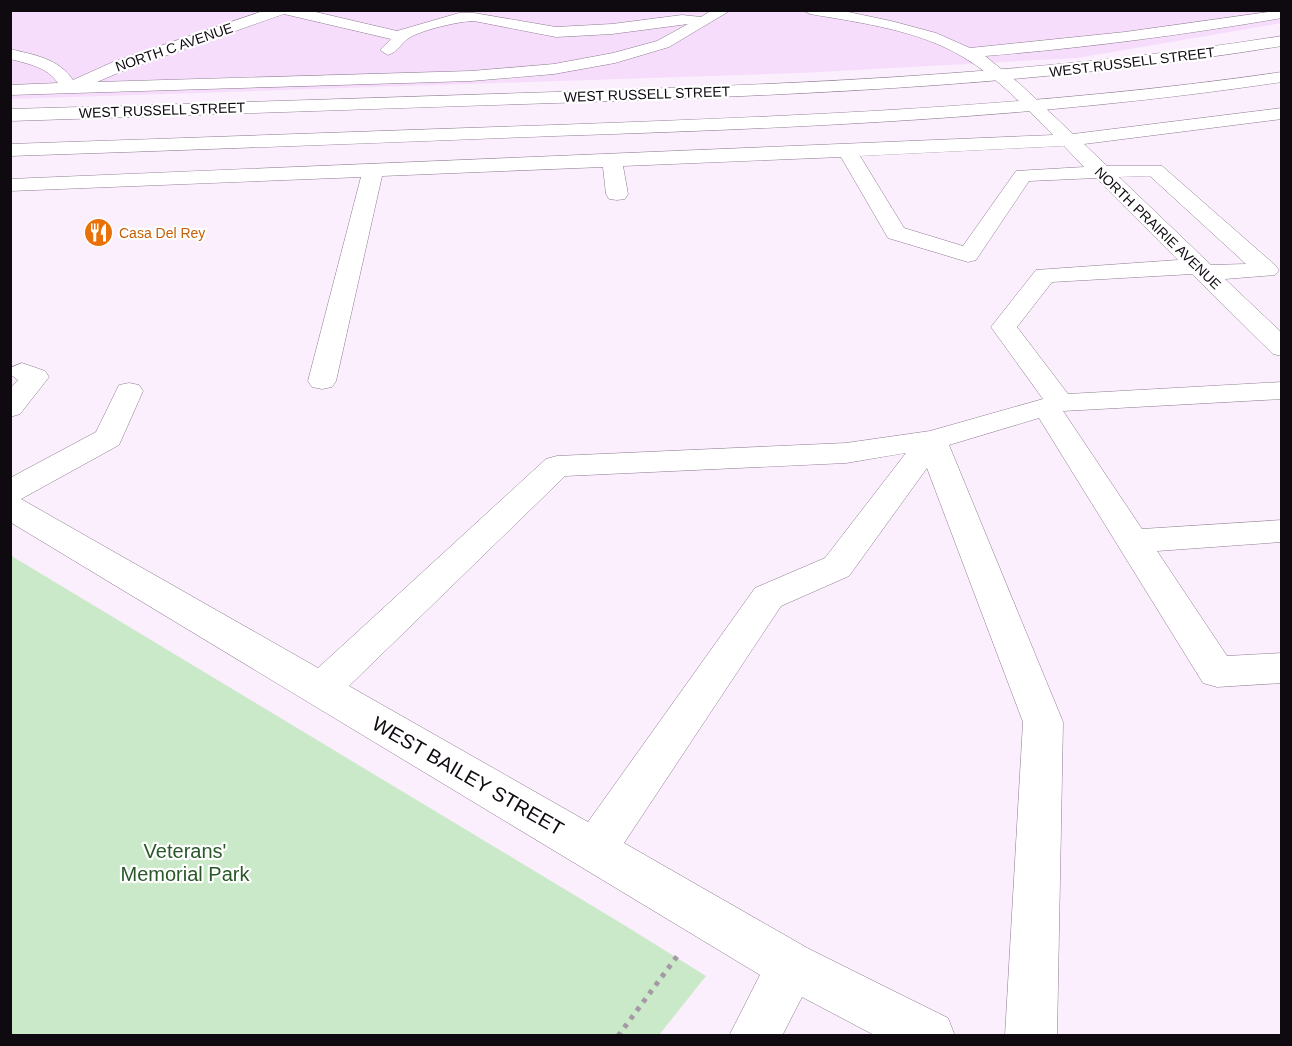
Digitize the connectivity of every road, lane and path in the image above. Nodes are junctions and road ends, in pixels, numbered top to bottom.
1 (284, 10) edge
2 (724, 10) edge
3 (810, 10) edge
4 (1281, 13) edge
5 (661, 16) edge
6 (706, 21) junction
7 (398, 36) junction
8 (1281, 41) edge
9 (968, 53) junction
10 (10, 54) edge
11 (1001, 77) junction
12 (1281, 77) edge
13 (355, 80) junction
14 (69, 88) junction
15 (10, 90) edge
16 (1034, 109) junction
17 (1281, 113) edge
18 (10, 116) edge
19 (1068, 140) junction
20 (10, 150) edge
21 (847, 151) junction
22 (612, 161) junction
23 (374, 171) junction
24 (1102, 173) junction
25 (10, 185) edge
26 (617, 195) dead end
27 (1201, 270) junction
28 (1281, 348) edge
29 (22, 371) dead end
30 (322, 381) dead end
31 (1281, 390) edge
32 (129, 391) dead end
33 (1053, 405) junction
34 (10, 408) edge
35 (932, 440) junction
36 (10, 492) edge
37 (10, 507) edge
38 (1281, 531) edge
39 (1132, 541) junction
40 (1281, 668) edge
41 (321, 689) junction
42 (594, 850) junction
43 (707, 916) junction
44 (792, 966) junction
45 (618, 1035) edge
46 (754, 1035) edge
47 (930, 1035) edge
48 (1031, 1035) edge

1 - 7 main road
1 - 14 main road, NORTH C AVENUE
2 - 6 main road, WEST RUSSELL STREET
3 - 9 main road, NORTH PRAIRIE AVENUE
4 - 9 main road, WEST RUSSELL STREET
5 - 6 main road
5 - 7 main road
6 - 13 main road, WEST RUSSELL STREET
7 - 13 main road
8 - 11 main road, WEST RUSSELL STREET
9 - 11 main road, NORTH PRAIRIE AVENUE
10 - 14 main road
11 - 16 main road, NORTH PRAIRIE AVENUE
11 - 18 main road, WEST RUSSELL STREET
12 - 16 main road
13 - 14 main road, WEST RUSSELL STREET
14 - 15 main road, WEST RUSSELL STREET
16 - 19 main road, NORTH PRAIRIE AVENUE
16 - 20 main road
17 - 19 main road
19 - 21 main road
19 - 24 main road, NORTH PRAIRIE AVENUE
21 - 22 main road
21 - 24 main road
22 - 23 main road
22 - 26 main road
23 - 25 main road
23 - 30 main road
24 - 27 main road, NORTH PRAIRIE AVENUE
24 - 27 main road
27 - 28 main road, NORTH PRAIRIE AVENUE
27 - 33 main road
29 - 34 main road
31 - 33 main road
32 - 36 main road
33 - 35 main road
33 - 39 main road
35 - 41 main road
35 - 42 main road
35 - 48 main road
37 - 41 main road, WEST BAILEY STREET
38 - 39 main road
39 - 40 main road
41 - 42 main road, WEST BAILEY STREET
42 - 43 main road, WEST BAILEY STREET
43 - 44 main road, WEST BAILEY STREET
43 - 45 path
44 - 46 main road
44 - 47 main road, WEST BAILEY STREET

